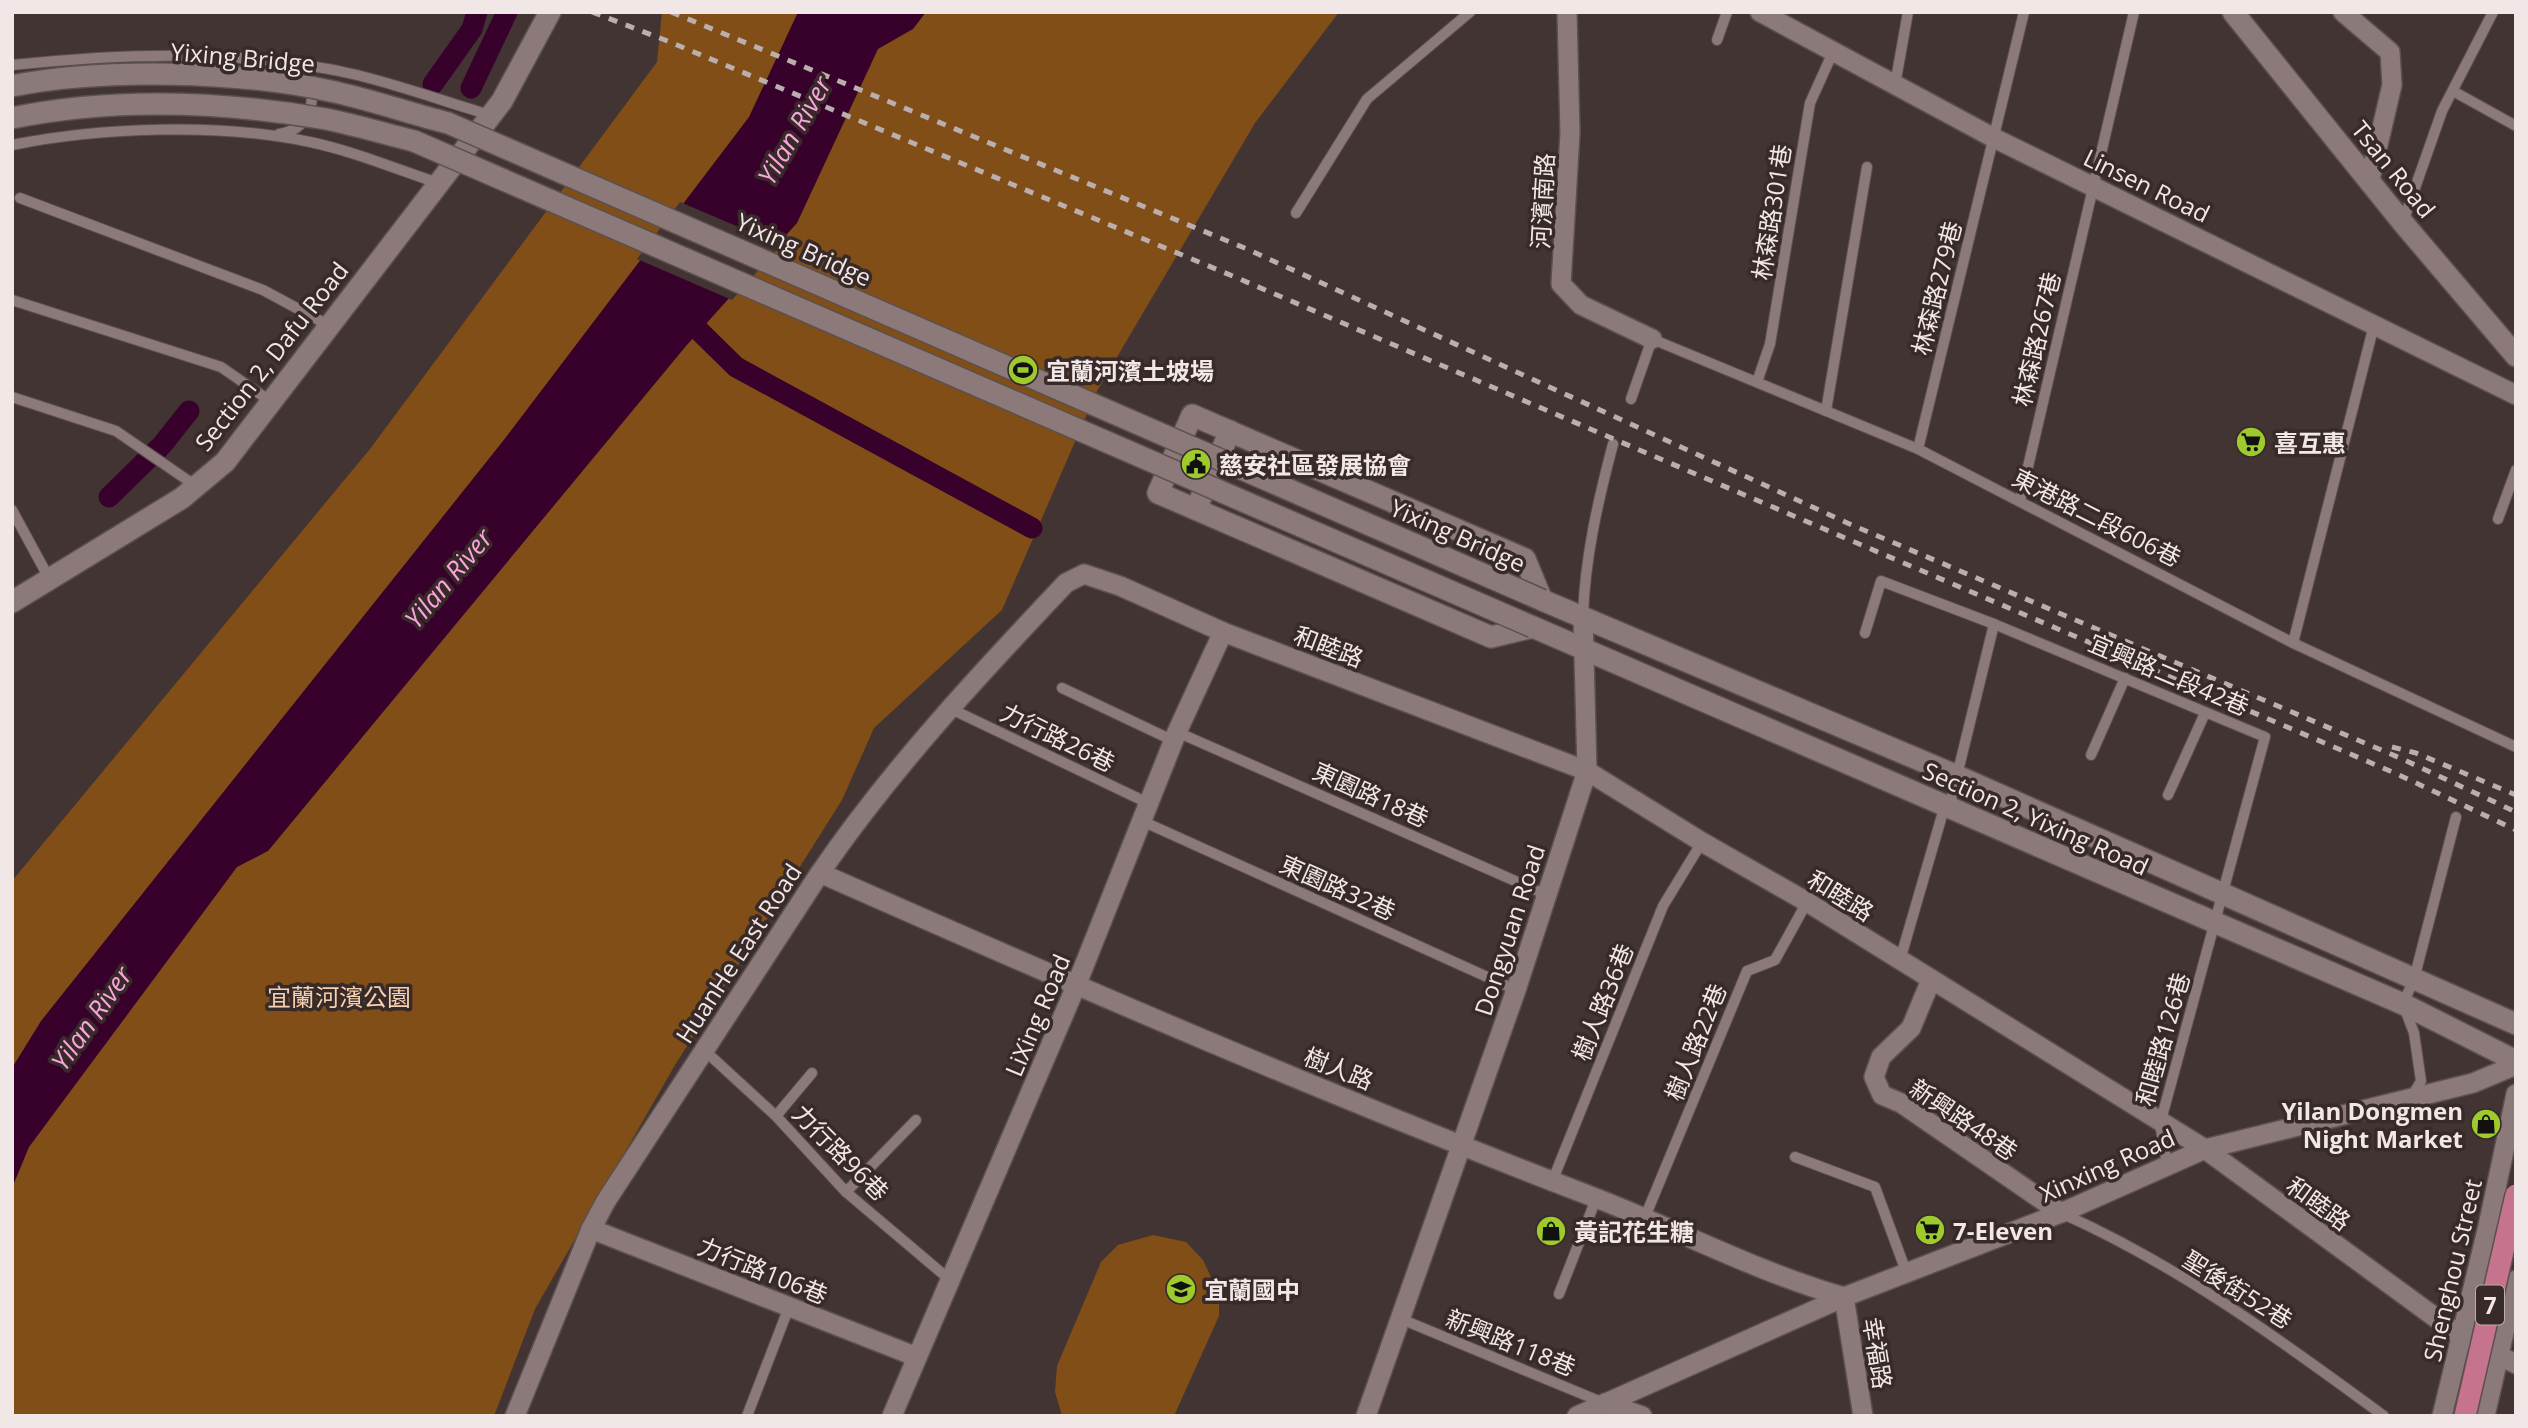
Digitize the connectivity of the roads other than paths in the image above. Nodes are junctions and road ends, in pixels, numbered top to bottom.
1 (550, 12) edge
2 (1470, 12) edge
3 (1566, 12) edge
4 (1727, 12) edge
5 (1908, 12) edge
6 (2024, 12) edge
7 (2134, 12) edge
8 (2233, 12) edge
9 (2493, 12) edge
10 (1766, 13) edge
11 (2353, 15) edge
12 (1717, 40) dead end
13 (1833, 52) junction
14 (300, 64) junction
15 (12, 65) edge
16 (12, 86) edge
17 (1895, 86) junction
18 (2453, 91) junction
19 (491, 115) junction
20 (12, 118) edge
21 (2516, 126) edge
22 (272, 135) junction
23 (1994, 138) junction
24 (12, 145) edge
25 (1867, 167) dead end
26 (2370, 179) junction
27 (438, 183) junction
28 (2094, 186) junction
29 (20, 198) dead end
30 (1296, 214) dead end
31 (2403, 223) junction
32 (12, 300) edge
33 (328, 325) junction
34 (2374, 325) junction
35 (1652, 339) junction
36 (2516, 356) edge
37 (1757, 382) junction
38 (2516, 395) edge
39 (12, 397) edge
40 (1631, 400) dead end
41 (272, 403) junction
42 (1826, 411) junction
43 (1230, 431) junction
44 (1614, 444) dead end
45 (1918, 449) junction
46 (2516, 470) edge
47 (196, 486) junction
48 (2020, 501) junction
49 (1196, 509) junction
50 (12, 510) edge
51 (2498, 519) dead end
52 (1084, 573) joint
53 (50, 580) junction
54 (1542, 600) junction
55 (12, 602) edge
56 (1583, 617) junction
57 (1994, 624) junction
58 (1533, 627) junction
59 (1223, 632) junction
60 (1865, 633) dead end
61 (2293, 643) junction
62 (1583, 650) junction
63 (2124, 678) junction
64 (1062, 688) dead end
65 (948, 708) junction
66 (2206, 713) junction
67 (1176, 736) junction
68 (2516, 747) edge
69 (2091, 755) dead end
70 (1587, 771) junction
71 (1950, 792) junction
72 (2168, 794) dead end
73 (1146, 813) junction
74 (2456, 817) dead end
75 (1702, 842) junction
76 (820, 873) junction
77 (1547, 895) junction
78 (2224, 895) junction
79 (1807, 902) junction
80 (2216, 926) junction
81 (1899, 961) junction
82 (2414, 979) junction
83 (1931, 980) junction
84 (1076, 986) junction
85 (1517, 990) junction
86 (2403, 1004) junction
87 (2516, 1024) edge
88 (704, 1050) junction
89 (2516, 1063) edge
90 (812, 1073) dead end
91 (2516, 1094) edge
92 (2410, 1099) junction
93 (776, 1116) junction
94 (916, 1120) dead end
95 (2160, 1124) junction
96 (1462, 1146) junction
97 (2204, 1149) junction
98 (1795, 1157) dead end
99 (2167, 1164) junction
100 (1552, 1182) junction
101 (846, 1192) junction
102 (2516, 1195) edge
103 (1596, 1199) junction
104 (2061, 1213) junction
105 (1645, 1217) junction
106 (591, 1229) junction
107 (1908, 1275) junction
108 (950, 1280) junction
109 (2516, 1280) edge
110 (1559, 1294) dead end
111 (1844, 1297) junction
112 (789, 1307) junction
113 (1401, 1319) junction
114 (2512, 1321) edge
115 (2462, 1337) junction
116 (917, 1357) junction
117 (2508, 1360) edge
118 (1605, 1403) junction
119 (514, 1416) edge
120 (747, 1416) edge
121 (892, 1416) edge
122 (1366, 1416) edge
123 (1577, 1416) edge
124 (1642, 1416) edge
125 (1863, 1416) edge
126 (2384, 1416) edge
127 (2442, 1416) edge
128 (2465, 1416) edge
129 (2485, 1416) edge

1 - 19 street, Section 2, Dafu Road
2 - 30 lane
3 - 35 street, 河濱南路
4 - 12 lane
5 - 17 lane
6 - 23 lane, 林森路279巷
7 - 28 lane, 林森路267巷
8 - 26 street, Tsan Road
9 - 18 lane
10 - 13 street, Linsen Road
11 - 26 street
13 - 17 street, Linsen Road
13 - 37 lane, 林森路301巷
14 - 15 lane
14 - 19 lane
14 - 22 lane
16 - 54 street, Yixing Bridge, bridge
17 - 23 street, Linsen Road
18 - 21 lane
18 - 31 lane
19 - 27 street, Section 2, Dafu Road
20 - 58 street, bridge
22 - 24 lane
22 - 27 lane
23 - 28 street, Linsen Road
23 - 45 lane, 林森路279巷
25 - 42 lane
26 - 31 street, Tsan Road
27 - 33 street, Section 2, Dafu Road
28 - 34 street, Linsen Road
28 - 48 lane, 林森路267巷
29 - 33 lane
31 - 36 street, Tsan Road
32 - 41 lane
33 - 41 street, Section 2, Dafu Road
34 - 38 street, Linsen Road
34 - 61 lane
35 - 37 lane, 東港路二段606巷
35 - 40 lane
37 - 42 lane, 東港路二段606巷
39 - 47 lane
41 - 47 street, Section 2, Dafu Road
42 - 45 lane, 東港路二段606巷
43 - 49 street
43 - 49 street
43 - 54 street
44 - 56 lane, Dongyuan Road
45 - 48 lane, 東港路二段606巷
46 - 51 lane
47 - 53 street, Section 2, Dafu Road
48 - 61 lane, 東港路二段606巷
49 - 58 street
50 - 53 lane
52 - 59 street, 和睦路
52 - 65 street, HuanHe East Road
53 - 55 street, Section 2, Dafu Road
54 - 56 street, Section 2, Yixing Road
56 - 62 street, Dongyuan Road
56 - 71 street, Section 2, Yixing Road
57 - 60 lane, 宜興路二段42巷
57 - 63 lane, 宜興路二段42巷
57 - 71 lane
58 - 62 street, Section 2, Yixing Road
59 - 67 street, LiXing Road
59 - 70 street, 和睦路
61 - 68 lane, 東港路二段606巷
62 - 70 street, Dongyuan Road
62 - 71 street, Section 2, Yixing Road
63 - 66 lane, 宜興路二段42巷
63 - 69 lane
64 - 67 lane, 東園路18巷
65 - 73 lane, 力行路26巷
65 - 76 street, HuanHe East Road
66 - 72 lane
66 - 78 lane, 宜興路二段42巷
67 - 73 street, LiXing Road
67 - 77 lane, 東園路18巷
70 - 75 street, 和睦路
70 - 77 street, Dongyuan Road
71 - 78 street, Section 2, Yixing Road
71 - 80 street, Section 2, Yixing Road
71 - 81 lane
73 - 84 street, LiXing Road
73 - 85 lane, 東園路32巷
74 - 82 lane
75 - 79 street, 和睦路
75 - 100 lane, 樹人路36巷
76 - 84 street, 樹人路
76 - 88 street, HuanHe East Road
77 - 85 street, Dongyuan Road
78 - 80 lane, 宜興路二段42巷
78 - 82 street, Section 2, Yixing Road
79 - 81 street, 和睦路
79 - 105 lane, 樹人路22巷
80 - 86 street, Section 2, Yixing Road
80 - 95 lane, 和睦路126巷
81 - 83 street, 和睦路
82 - 86 lane
82 - 87 street, Section 2, Yixing Road
83 - 95 street, 和睦路
83 - 104 street, 新興路48巷
84 - 96 street, 樹人路
84 - 108 street, LiXing Road
85 - 96 street, Dongyuan Road
86 - 89 street, Section 2, Yixing Road
86 - 92 lane
88 - 93 lane, 力行路96巷
88 - 106 street, HuanHe East Road
89 - 92 street, Xinxing Road
90 - 93 lane
91 - 115 street, Shenghou Street
92 - 97 street, Xinxing Road
93 - 101 lane, 力行路96巷
94 - 101 lane
95 - 97 street, 和睦路
95 - 99 lane, 和睦路126巷
96 - 100 street, 樹人路
96 - 113 street, Dongyuan Road
97 - 99 street, Xinxing Road
97 - 115 street, 和睦路
98 - 107 lane
99 - 104 street, Xinxing Road
100 - 103 street, 樹人路
101 - 108 lane, 力行路96巷
102 - 128 main road, 7, bridge
103 - 105 street, 樹人路
103 - 110 lane
104 - 107 street, Xinxing Road
104 - 126 lane, 聖後街52巷
105 - 111 street, 樹人路
106 - 112 street, 力行路106巷
106 - 119 street, HuanHe East Road
107 - 111 street, Xinxing Road
108 - 116 street, LiXing Road
109 - 114 street
111 - 118 street, Xinxing Road
111 - 125 street, 幸福路
112 - 116 street, 力行路106巷
112 - 120 lane
113 - 118 lane, 新興路118巷
113 - 122 street, Dongyuan Road
114 - 117 street
115 - 117 street, 和睦路
115 - 127 street, Shenghou Street
116 - 121 street, LiXing Road
117 - 129 street
118 - 123 street, Xinxing Road
118 - 124 street

